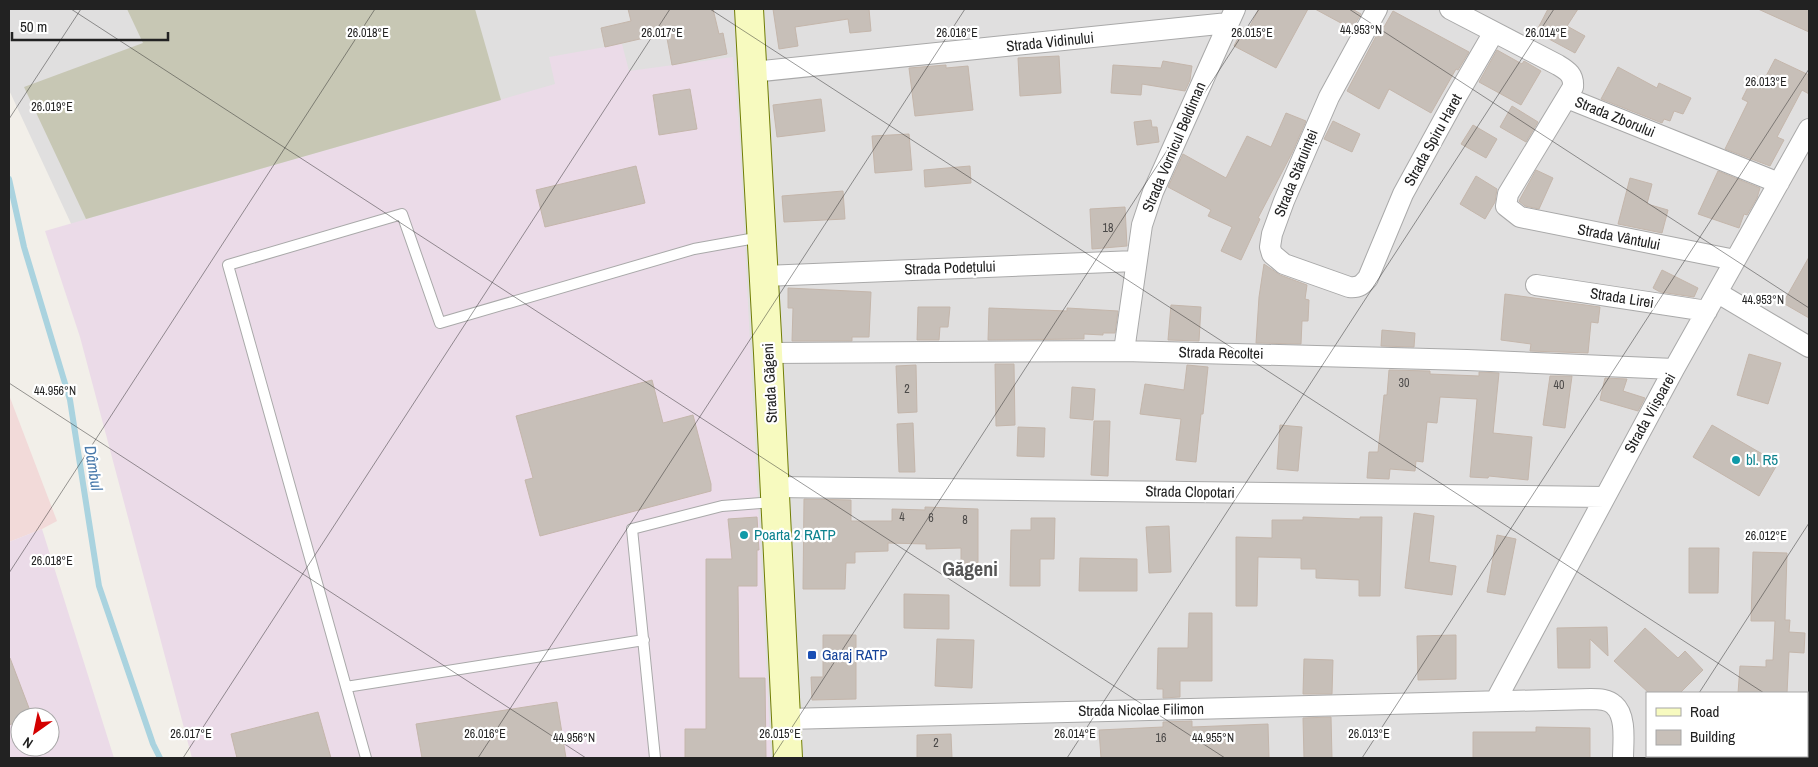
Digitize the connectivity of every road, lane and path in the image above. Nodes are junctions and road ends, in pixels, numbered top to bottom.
1 (749, 9) edge
2 (1377, 9) edge
3 (1450, 9) edge
4 (1232, 16) edge
5 (1494, 32) junction
6 (753, 72) junction
7 (1567, 98) junction
8 (1809, 129) edge
9 (1779, 183) junction
10 (1506, 206) joint
11 (762, 237) junction
12 (1378, 252) joint
13 (1735, 260) junction
14 (1136, 261) junction
15 (764, 276) junction
16 (1536, 285) dead end
17 (1718, 293) junction
18 (1707, 311) junction
19 (1809, 347) edge
20 (1124, 351) junction
21 (768, 353) junction
22 (1674, 369) junction
23 (775, 494) junction
24 (1605, 497) junction
25 (644, 640) junction
26 (346, 687) junction
27 (1496, 700) junction
28 (786, 719) junction
29 (366, 758) edge
30 (655, 758) edge
31 (788, 758) edge
32 (1623, 758) edge

1 - 6 main road, Strada Găgeni
2 - 12 street, Strada Stăruinței
3 - 5 street
4 - 6 street, Strada Vidinului
4 - 14 street, Strada Vornicul Beldiman
5 - 7 street
5 - 12 street, Strada Spiru Haret
6 - 11 main road, Strada Găgeni
7 - 9 street, Strada Zborului
7 - 10 street, Strada Zborului
8 - 9 street, Strada Viișoarei
9 - 13 street, Strada Viișoarei
10 - 13 street, Strada Vântului
11 - 15 main road, Strada Găgeni
11 - 26 lane
13 - 17 street, Strada Viișoarei
14 - 15 street, Strada Podețului
14 - 20 street, Strada Vornicul Beldiman
15 - 21 main road, Strada Găgeni
16 - 18 street, Strada Lirei
17 - 18 street, Strada Viișoarei
17 - 19 street
18 - 22 street, Strada Viișoarei
20 - 21 street, Strada Recoltei
20 - 22 street, Strada Recoltei
21 - 23 main road, Strada Găgeni
22 - 24 street, Strada Viișoarei
23 - 24 street, Strada Clopotari
23 - 25 lane
23 - 28 main road, Strada Găgeni
24 - 27 street, Strada Viișoarei
25 - 26 lane
25 - 30 lane
26 - 29 lane
27 - 28 street, Strada Nicolae Filimon
27 - 32 street, Strada Nicolae Filimon
28 - 31 main road, Strada Găgeni

